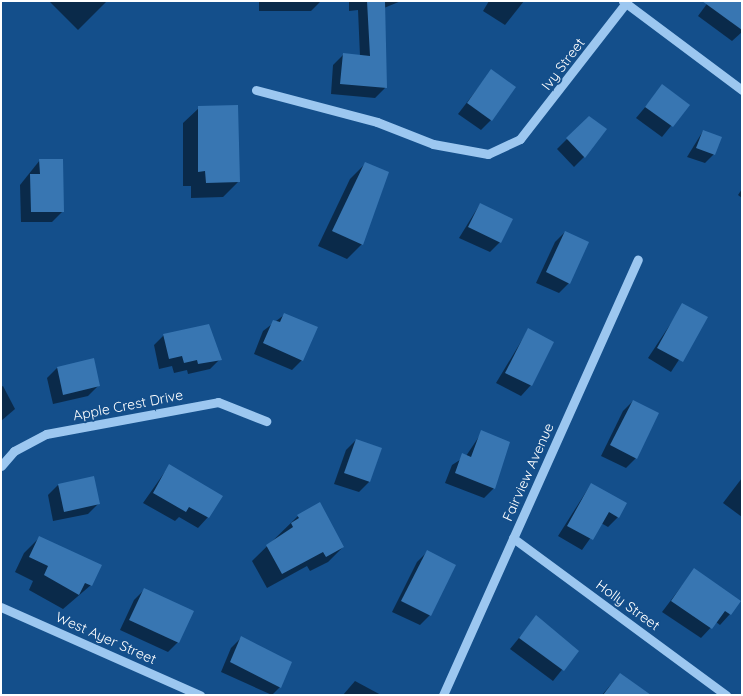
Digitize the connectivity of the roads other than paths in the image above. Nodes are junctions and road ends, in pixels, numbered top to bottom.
1 (624, 2) edge
2 (256, 90) dead end
3 (742, 90) edge
4 (638, 260) dead end
5 (266, 421) dead end
6 (1, 466) edge
7 (513, 538) junction
8 (1, 607) edge
9 (200, 695) edge
10 (443, 695) edge
11 (726, 695) edge

1 - 2 street, Ivy Street
1 - 3 street
4 - 7 street, Fairview Avenue
5 - 6 street, Apple Crest Drive
7 - 10 street, Fairview Avenue
7 - 11 street, Holly Street
8 - 9 street, West Ayer Street

